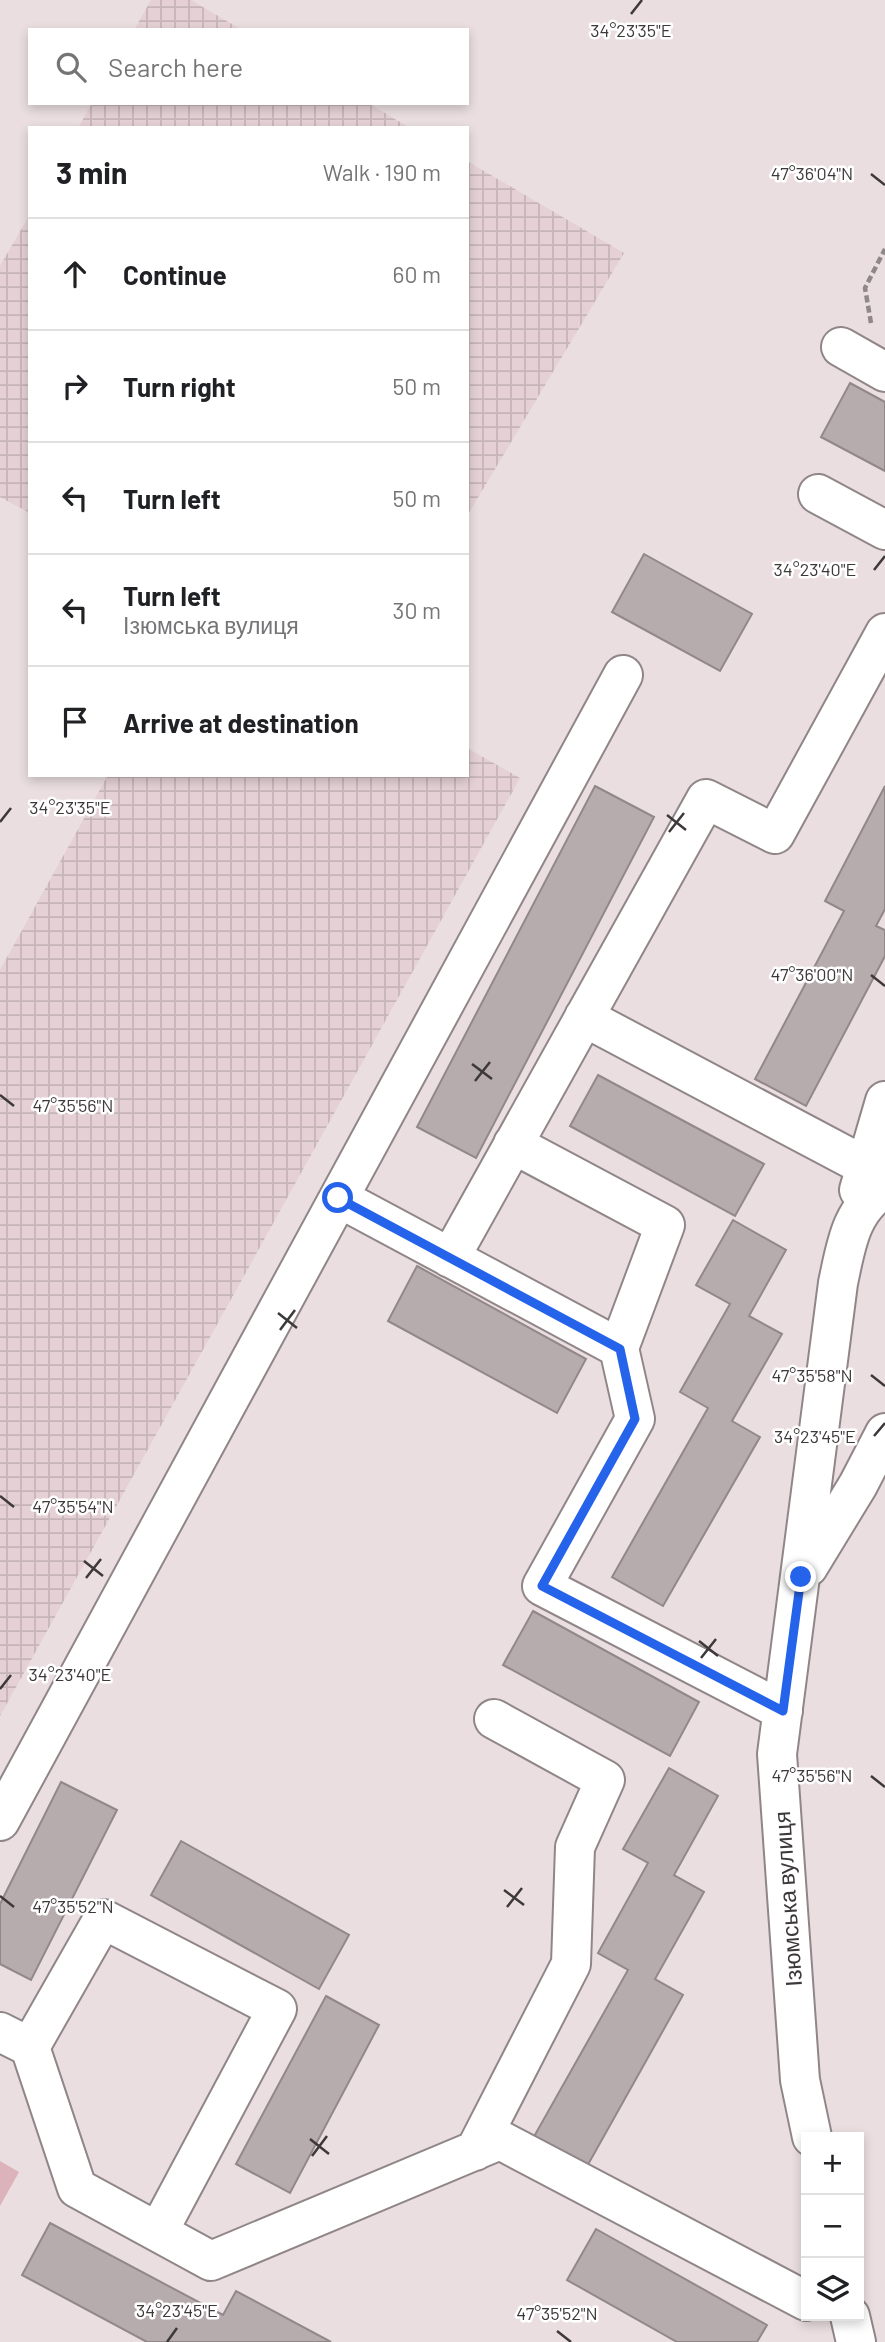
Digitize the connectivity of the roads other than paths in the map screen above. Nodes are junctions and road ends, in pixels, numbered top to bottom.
1 (841, 347) dead end
2 (882, 370) edge
3 (818, 494) dead end
4 (885, 530) edge
5 (885, 633) edge
6 (623, 675) dead end
7 (584, 1017) junction
8 (885, 1101) edge
9 (513, 1144) junction
10 (875, 1177) edge
11 (338, 1198) junction
12 (450, 1258) junction
13 (620, 1349) junction
14 (885, 1433) edge
15 (801, 1577) junction
16 (783, 1711) junction
17 (495, 1719) dead end
18 (0, 1821) edge
19 (15, 2039) edge
20 (811, 2132) edge
21 (475, 2151) junction
22 (158, 2232) junction
23 (801, 2298) edge

1 - 2 street
3 - 4 street
5 - 7 street
6 - 11 street
7 - 9 street
7 - 10 street
8 - 10 street
9 - 12 street
9 - 13 street
10 - 15 street, Ізюмська вулиця
11 - 12 street
11 - 18 street
12 - 13 street
13 - 16 street
14 - 15 street, Ізюмська вулиця
15 - 16 street, Ізюмська вулиця
16 - 20 street, Ізюмська вулиця
17 - 21 street
19 - 22 street
19 - 22 street
21 - 22 street
21 - 23 street

